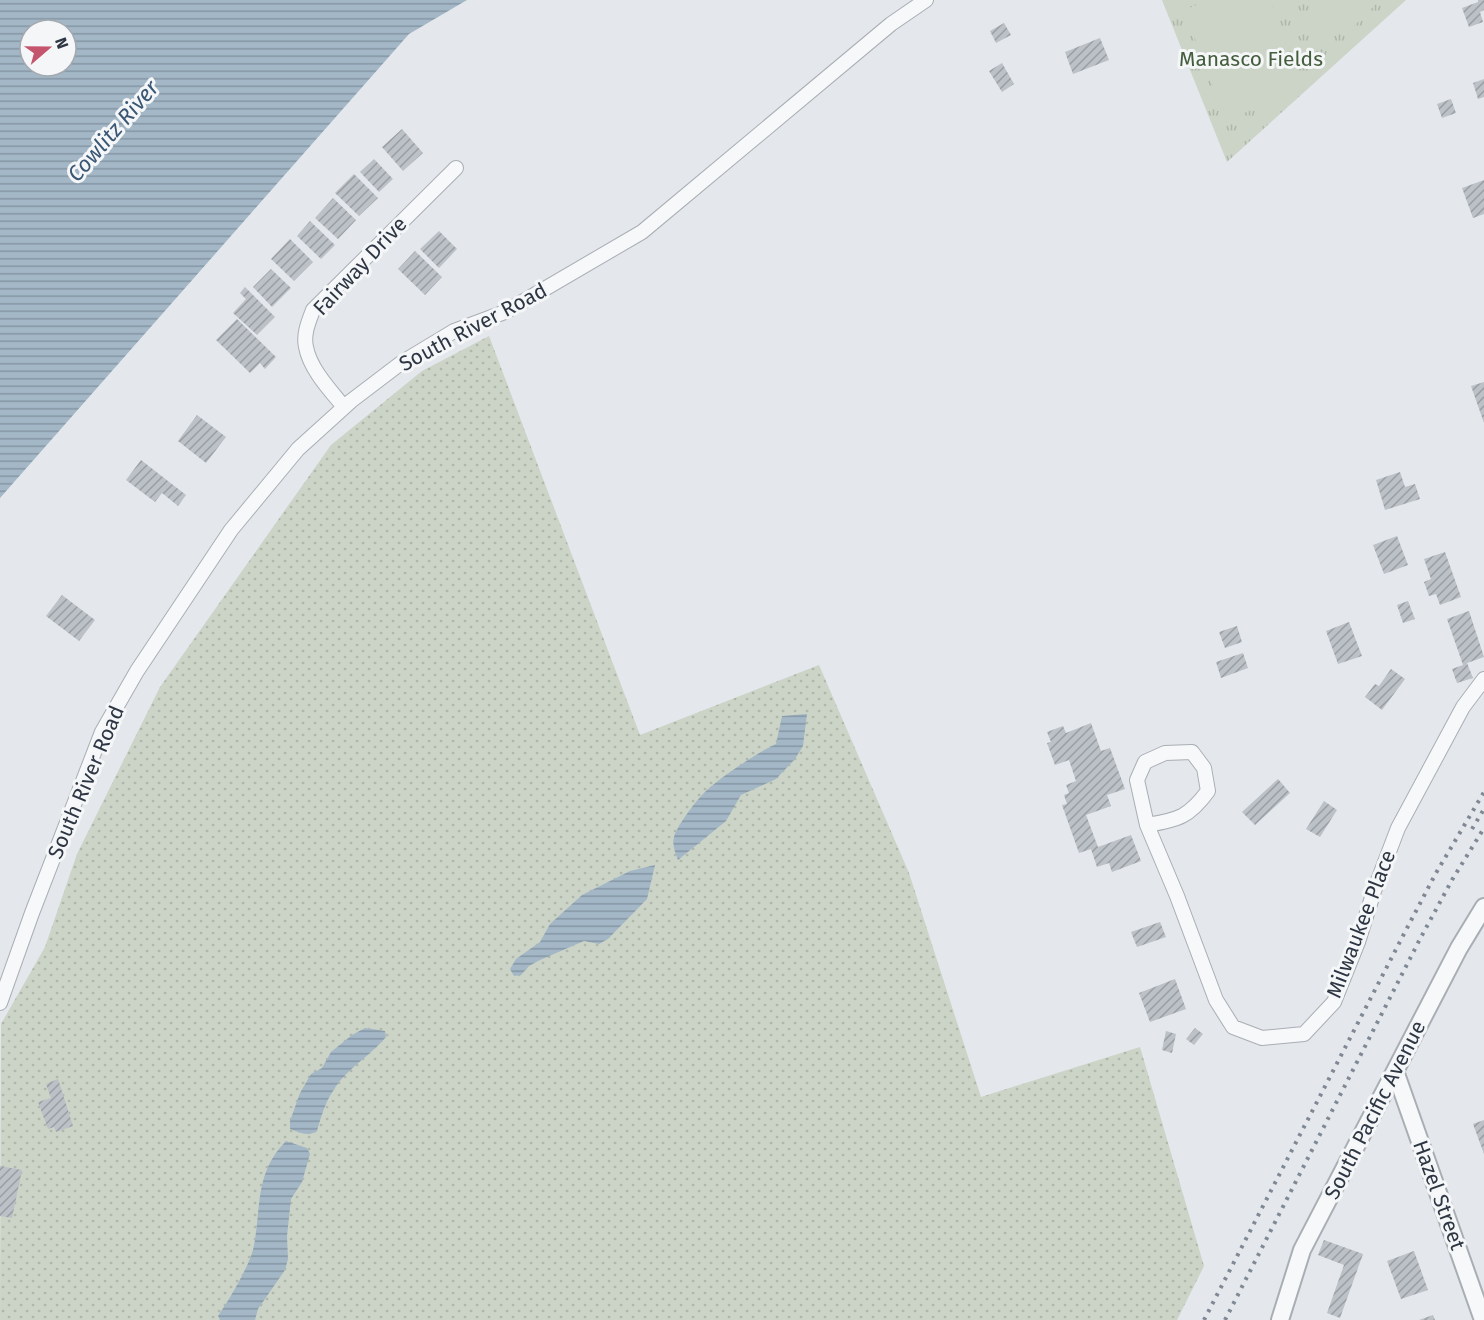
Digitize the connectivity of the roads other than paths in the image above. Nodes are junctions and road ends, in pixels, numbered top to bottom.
1 (926, 0) edge
2 (456, 168) dead end
3 (344, 407) junction
4 (1484, 679) edge
5 (1147, 825) junction
6 (1484, 907) edge
7 (0, 1003) edge
8 (1395, 1071) junction
9 (1280, 1320) edge
10 (1483, 1320) edge

1 - 3 street, South River Road
2 - 3 street, Fairway Drive
3 - 7 street, South River Road
4 - 5 street, Milwaukee Place
5 - 5 street
6 - 8 street, South Pacific Avenue
8 - 9 street, South Pacific Avenue
8 - 10 street, Hazel Street

